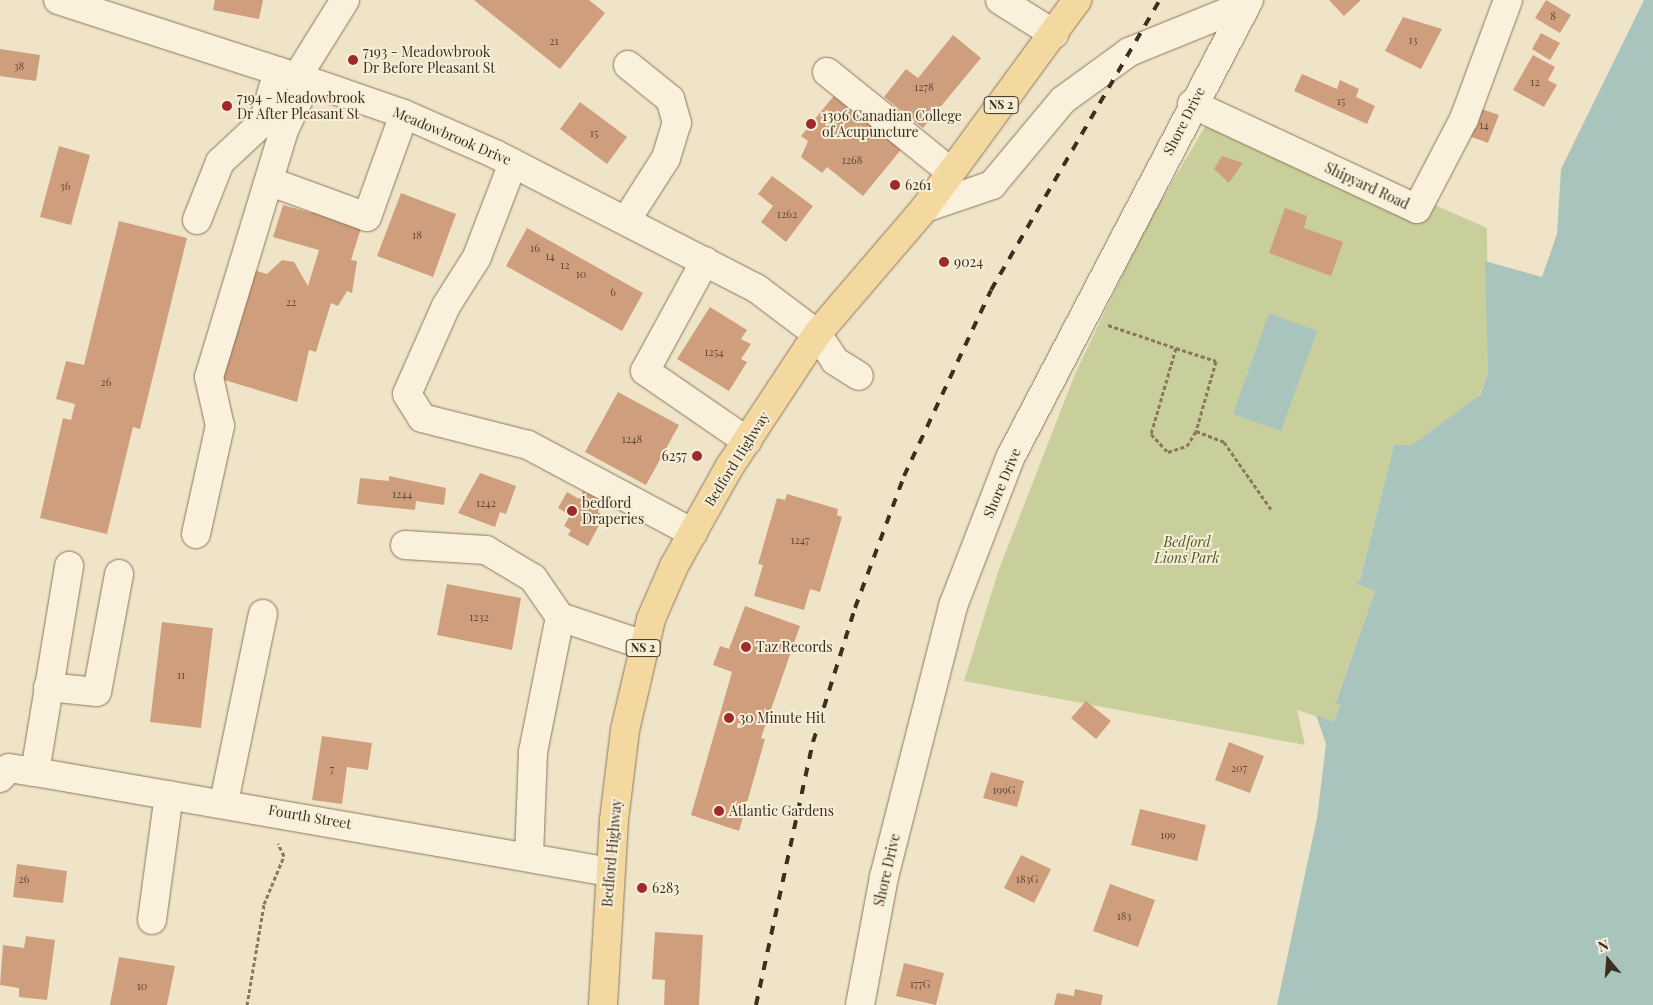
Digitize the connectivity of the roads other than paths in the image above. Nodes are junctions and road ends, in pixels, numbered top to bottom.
1 (58, 0) edge
2 (345, 0) edge
3 (1000, 0) edge
4 (1077, 0) edge
5 (1508, 0) edge
6 (1247, 2) edge
7 (1054, 34) junction
8 (628, 65) dead end
9 (827, 72) dead end
10 (294, 76) junction
11 (1192, 104) junction
12 (404, 114) junction
13 (513, 163) junction
14 (951, 172) junction
15 (271, 182) junction
16 (924, 208) junction
17 (627, 219) junction
18 (196, 220) dead end
19 (705, 261) junction
20 (817, 334) junction
21 (859, 376) dead end
22 (747, 441) junction
23 (693, 533) junction
24 (196, 534) dead end
25 (405, 545) dead end
26 (68, 566) dead end
27 (118, 574) dead end
28 (263, 614) dead end
29 (560, 617) junction
30 (644, 645) junction
31 (48, 686) junction
32 (14, 773) edge
33 (169, 794) junction
34 (224, 802) junction
35 (529, 856) junction
36 (610, 872) junction
37 (152, 920) dead end
38 (603, 1005) edge
39 (860, 1005) edge

1 - 10 street, Meadowbrook Drive
2 - 10 street
3 - 7 street
4 - 7 main road, Bedford Highway / NS 2
5 - 11 street, Shipyard Road
6 - 11 street, Shore Drive
6 - 16 street
7 - 14 main road, Bedford Highway / NS 2
8 - 17 street
9 - 14 street
10 - 12 street, Meadowbrook Drive
10 - 15 street
10 - 18 street
11 - 39 street, Shore Drive
12 - 13 street, Meadowbrook Drive
12 - 15 street
13 - 17 street, Meadowbrook Drive
13 - 23 street
14 - 16 main road, Bedford Highway / NS 2
15 - 24 street
16 - 20 main road, Bedford Highway / NS 2
17 - 19 street, Meadowbrook Drive
19 - 20 street, Meadowbrook Drive
19 - 22 street
20 - 21 street, Meadowbrook Drive
20 - 22 main road, Bedford Highway / NS 2
22 - 23 main road, Bedford Highway / NS 2
23 - 30 main road, Bedford Highway / NS 2
25 - 29 street
26 - 31 street
27 - 31 street
28 - 34 street
29 - 30 street
29 - 35 street
30 - 36 main road, Bedford Highway / NS 2
31 - 32 street
32 - 33 street, Fourth Street
33 - 34 street, Fourth Street
33 - 37 street
34 - 35 street, Fourth Street
35 - 36 street, Fourth Street
36 - 38 main road, Bedford Highway / NS 2

